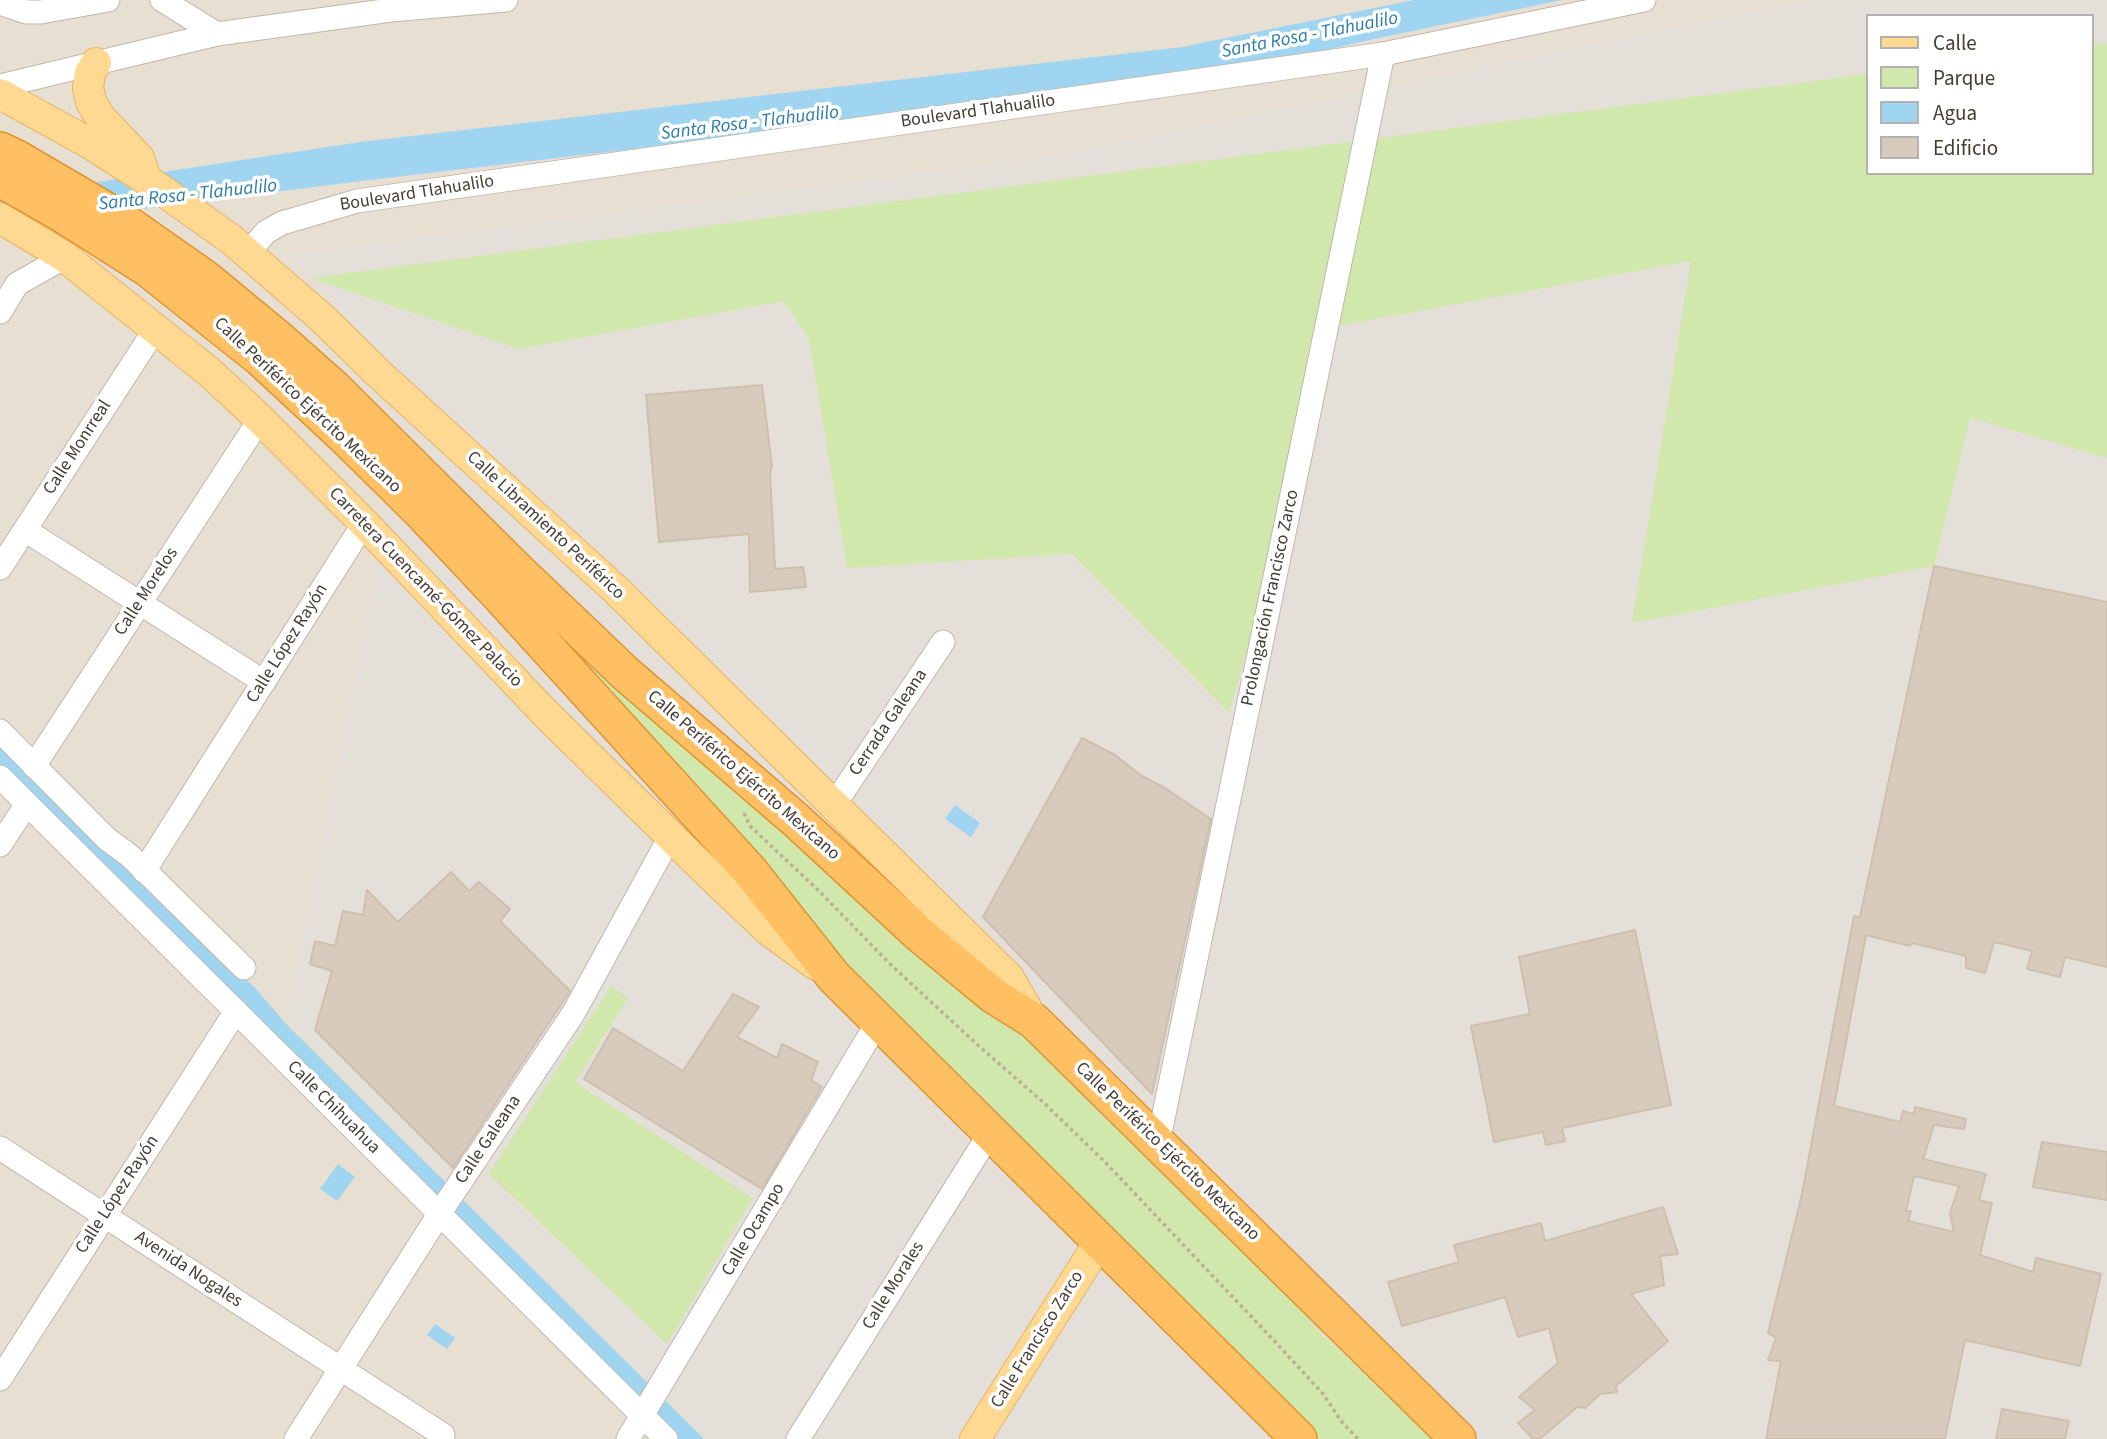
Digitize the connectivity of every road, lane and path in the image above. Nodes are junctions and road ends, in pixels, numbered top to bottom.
1 (108, 0) edge
2 (162, 0) edge
3 (506, 0) edge
4 (1644, 0) edge
5 (0, 3) edge
6 (217, 34) junction
7 (1383, 54) junction
8 (96, 63) junction
9 (0, 86) edge
10 (0, 93) edge
11 (0, 150) edge
12 (0, 179) edge
13 (151, 183) junction
14 (13, 230) edge
15 (239, 247) junction
16 (65, 257) junction
17 (8, 281) edge
18 (0, 312) edge
19 (156, 328) junction
20 (260, 419) junction
21 (364, 523) junction
22 (25, 530) junction
23 (0, 568) edge
24 (141, 603) junction
25 (943, 642) dead end
26 (264, 682) junction
27 (0, 731) edge
28 (34, 766) junction
29 (736, 770) junction
30 (0, 777) edge
31 (27, 804) junction
32 (834, 805) junction
33 (671, 835) junction
34 (0, 845) edge
35 (144, 871) junction
36 (244, 968) dead end
37 (834, 977) junction
38 (236, 1011) junction
39 (879, 1020) junction
40 (1034, 1021) junction
41 (990, 1133) junction
42 (1158, 1143) junction
43 (0, 1149) edge
44 (443, 1210) junction
45 (104, 1216) junction
46 (1100, 1241) junction
47 (341, 1369) junction
48 (0, 1379) edge
49 (645, 1411) junction
50 (443, 1435) dead end
51 (296, 1439) edge
52 (628, 1439) edge
53 (666, 1439) edge
54 (798, 1439) edge
55 (975, 1439) edge
56 (1299, 1439) edge
57 (1359, 1439) edge
58 (1458, 1439) edge

1 - 5 street
2 - 6 street
3 - 6 street
4 - 7 street, Boulevard Tlahualilo
6 - 8 street
7 - 15 street, Boulevard Tlahualilo
7 - 42 street, Prolongación Francisco Zarco
8 - 9 street
8 - 13 main road
10 - 13 main road, Calle Libramiento Periférico
11 - 29 highway, Calle Periférico Ejército Mexicano
12 - 37 highway, Calle Periférico Ejército Mexicano
13 - 15 main road, Calle Libramiento Periférico
14 - 16 main road, Carretera Cuencamé-Gómez Palacio
15 - 32 main road, Calle Libramiento Periférico
16 - 17 street
16 - 19 main road, Carretera Cuencamé-Gómez Palacio
17 - 18 street
19 - 20 main road, Carretera Cuencamé-Gómez Palacio
19 - 22 street, Calle Monrreal
20 - 21 main road, Carretera Cuencamé-Gómez Palacio
20 - 24 street, Calle Morelos
21 - 26 street, Calle López Rayón
21 - 33 main road, Carretera Cuencamé-Gómez Palacio
22 - 23 street, Calle Monrreal
22 - 24 street
24 - 26 street
24 - 28 street, Calle Morelos
25 - 32 street, Cerrada Galeana
26 - 35 street, Calle López Rayón
27 - 28 street
28 - 35 street
29 - 40 highway, Calle Periférico Ejército Mexicano
29 - 57 path
30 - 31 street, Calle Chihuahua
31 - 34 street
31 - 38 street, Calle Chihuahua
32 - 40 main road, Calle Libramiento Periférico
33 - 37 main road, Carretera Cuencamé-Gómez Palacio
33 - 44 street, Calle Galeana
35 - 36 street
37 - 39 highway, Calle Periférico Ejército Mexicano
38 - 44 street, Calle Chihuahua
38 - 45 street, Calle López Rayón
39 - 41 highway, Calle Periférico Ejército Mexicano
39 - 49 street, Calle Ocampo
40 - 42 highway, Calle Periférico Ejército Mexicano
41 - 46 highway, Calle Periférico Ejército Mexicano
41 - 54 street, Calle Morales
42 - 58 highway, Calle Periférico Ejército Mexicano
43 - 45 street, Avenida Nogales
44 - 47 street, Calle Galeana
44 - 49 street, Calle Chihuahua
45 - 47 street, Avenida Nogales
45 - 48 street, Calle López Rayón
46 - 55 main road, Calle Francisco Zarco
46 - 56 highway, Calle Periférico Ejército Mexicano
47 - 50 street, Avenida Nogales
47 - 51 street, Calle Galeana
49 - 52 street, Calle Ocampo
49 - 53 street, Calle Chihuahua

